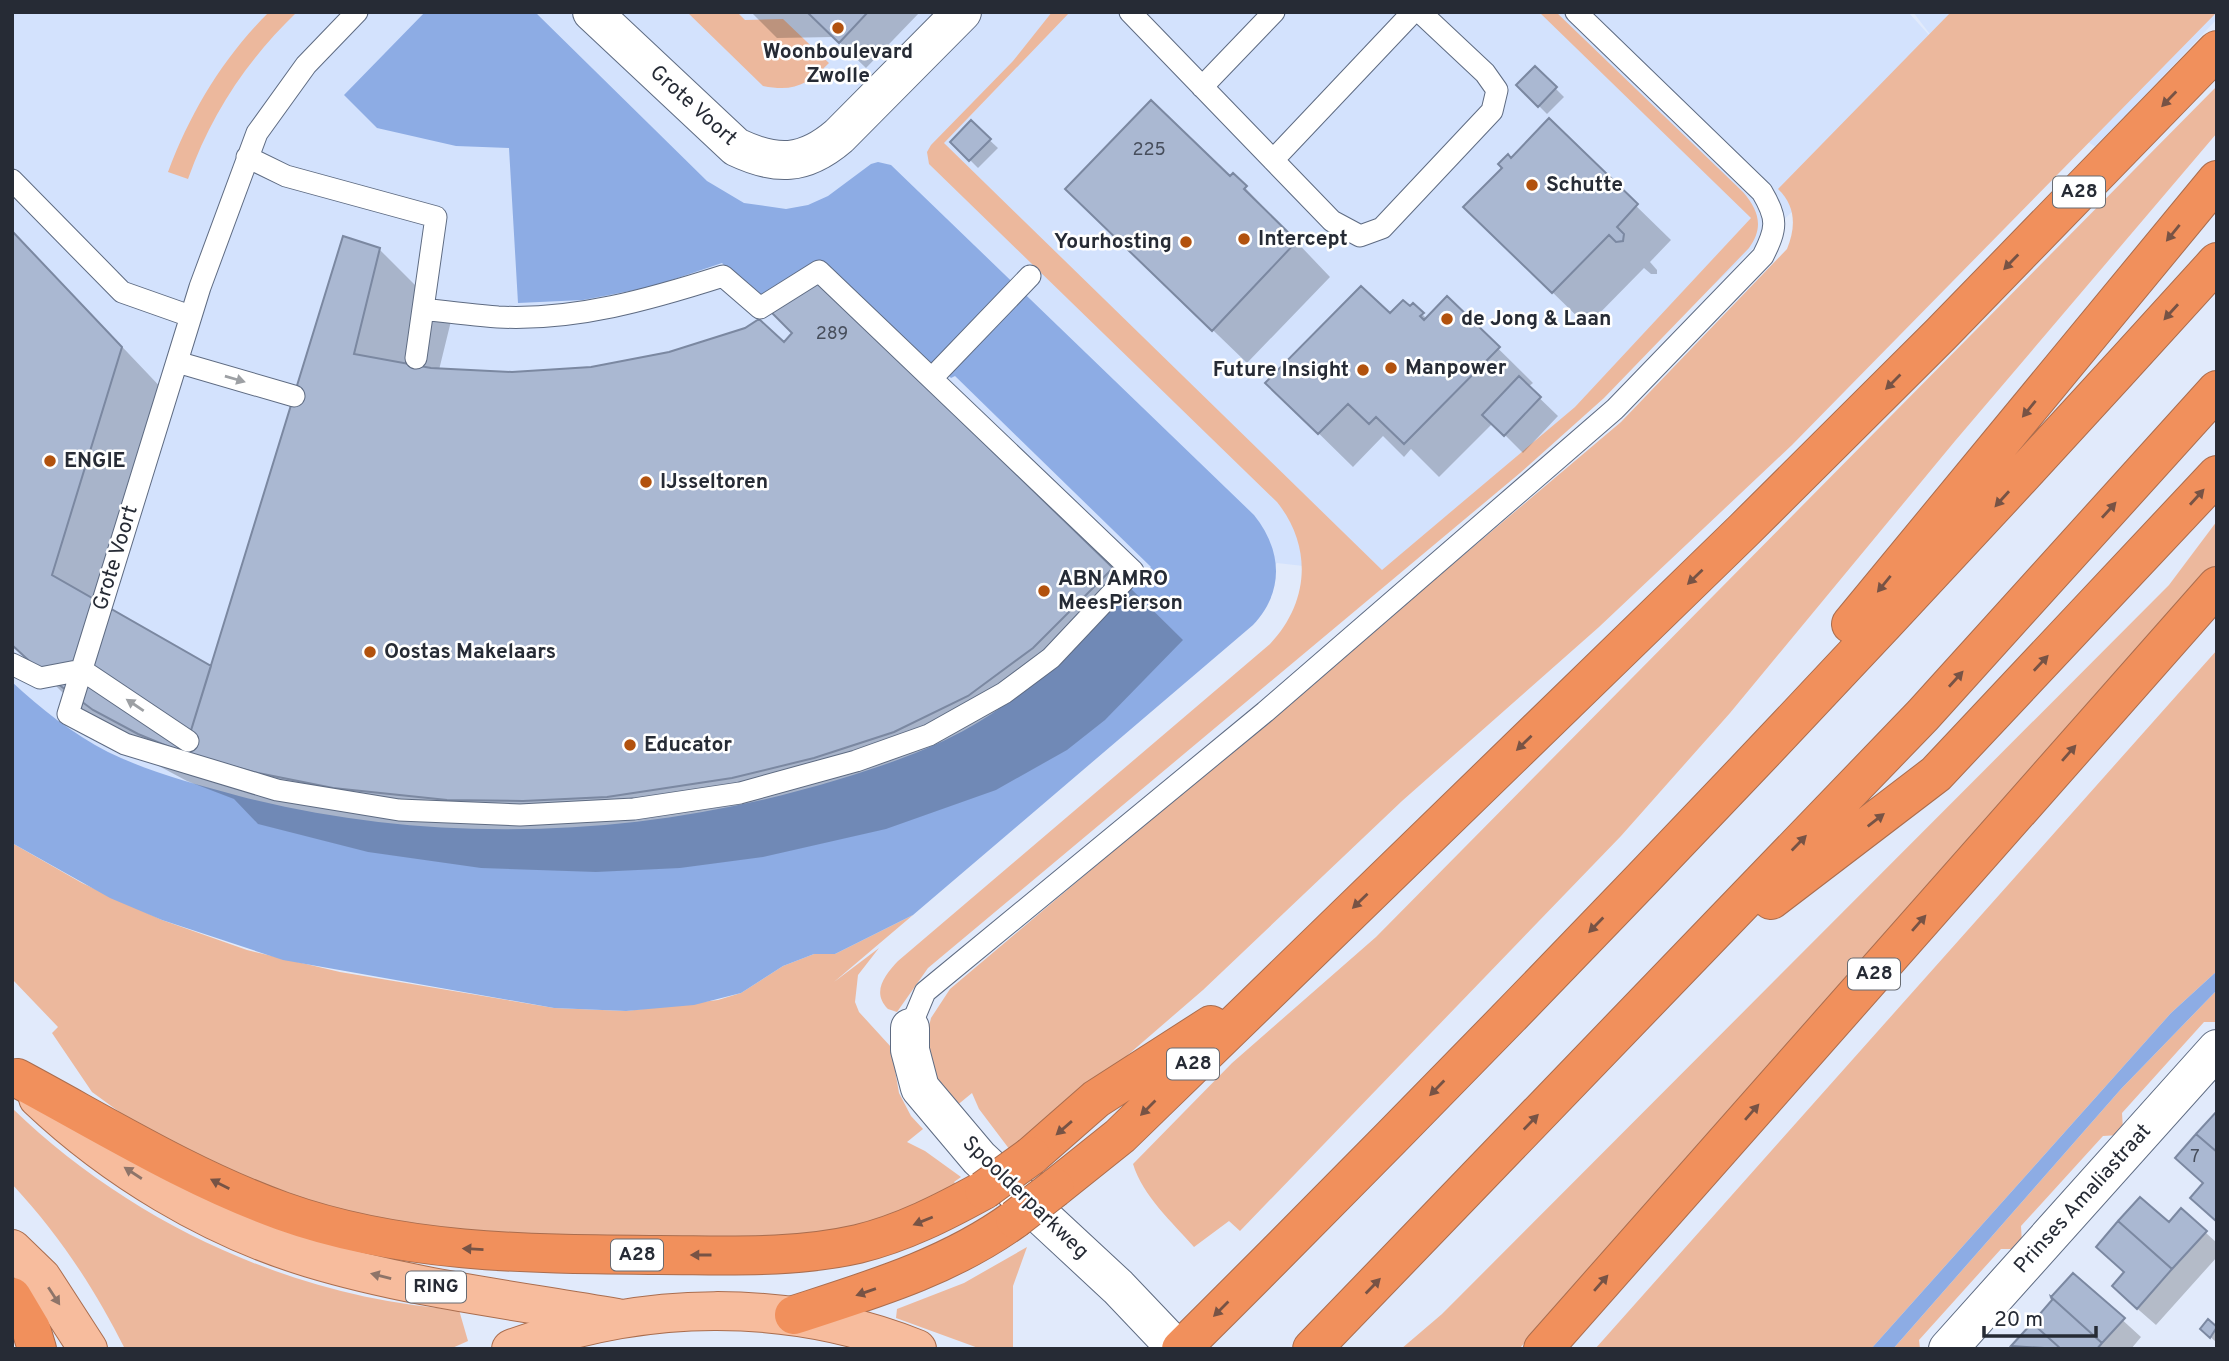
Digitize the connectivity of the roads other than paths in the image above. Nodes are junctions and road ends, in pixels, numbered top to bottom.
1 (357, 12) edge
2 (592, 12) edge
3 (962, 12) edge
4 (1274, 12) edge
5 (1413, 12) edge
6 (1420, 12) edge
7 (1576, 12) edge
8 (1132, 13) edge
9 (2217, 50) edge
10 (1202, 87) junction
11 (247, 157) junction
12 (1273, 160) junction
13 (12, 180) edge
14 (2217, 180) edge
15 (2217, 262) edge
16 (1025, 281) dead end
17 (423, 309) junction
18 (191, 316) junction
19 (416, 358) dead end
20 (177, 362) junction
21 (936, 374) junction
22 (2217, 390) edge
23 (294, 396) dead end
24 (2217, 475) edge
25 (2217, 586) edge
26 (12, 663) edge
27 (82, 670) junction
28 (188, 741) dead end
29 (1643, 876) junction
30 (1667, 981) junction
31 (1266, 992) junction
32 (910, 1028) joint
33 (2217, 1049) edge
34 (15, 1076) edge
35 (283, 1211) joint
36 (12, 1249) edge
37 (12, 1297) edge
38 (794, 1315) junction
39 (617, 1318) junction
40 (1319, 1342) edge
41 (37, 1349) edge
42 (88, 1349) edge
43 (511, 1349) edge
44 (917, 1349) edge
45 (1179, 1349) edge
46 (1543, 1349) edge
47 (1948, 1349) edge

1 - 11 lane, Grote Voort
2 - 3 street, Grote Voort
4 - 10 lane
5 - 12 lane
6 - 12 lane
7 - 32 lane
8 - 10 lane
9 -> 31 highway, A28
10 - 12 lane
11 - 17 lane
11 - 18 lane, Grote Voort
13 - 18 lane
14 -> 29 highway
15 -> 29 highway
16 - 21 lane
17 - 19 lane
17 - 21 lane
18 - 20 lane, Grote Voort
20 -> 23 lane
20 - 27 lane, Grote Voort
21 - 27 lane, Grote Voort
30 -> 22 highway
30 -> 24 highway
46 -> 25 highway, A28
26 - 27 lane
28 -> 27 lane
29 -> 45 highway
40 -> 30 highway
31 -> 35 highway, A28, bridge
31 -> 38 highway, A28, bridge
32 - 45 street, Spoolderparkweg
33 - 47 street, Prinses Amaliastraat
35 -> 34 highway, RING
39 -> 34 main road, RING
36 -> 42 main road
37 - 41 highway
38 - 39 main road, RING
38 - 44 main road, RING
39 - 43 main road, RING

